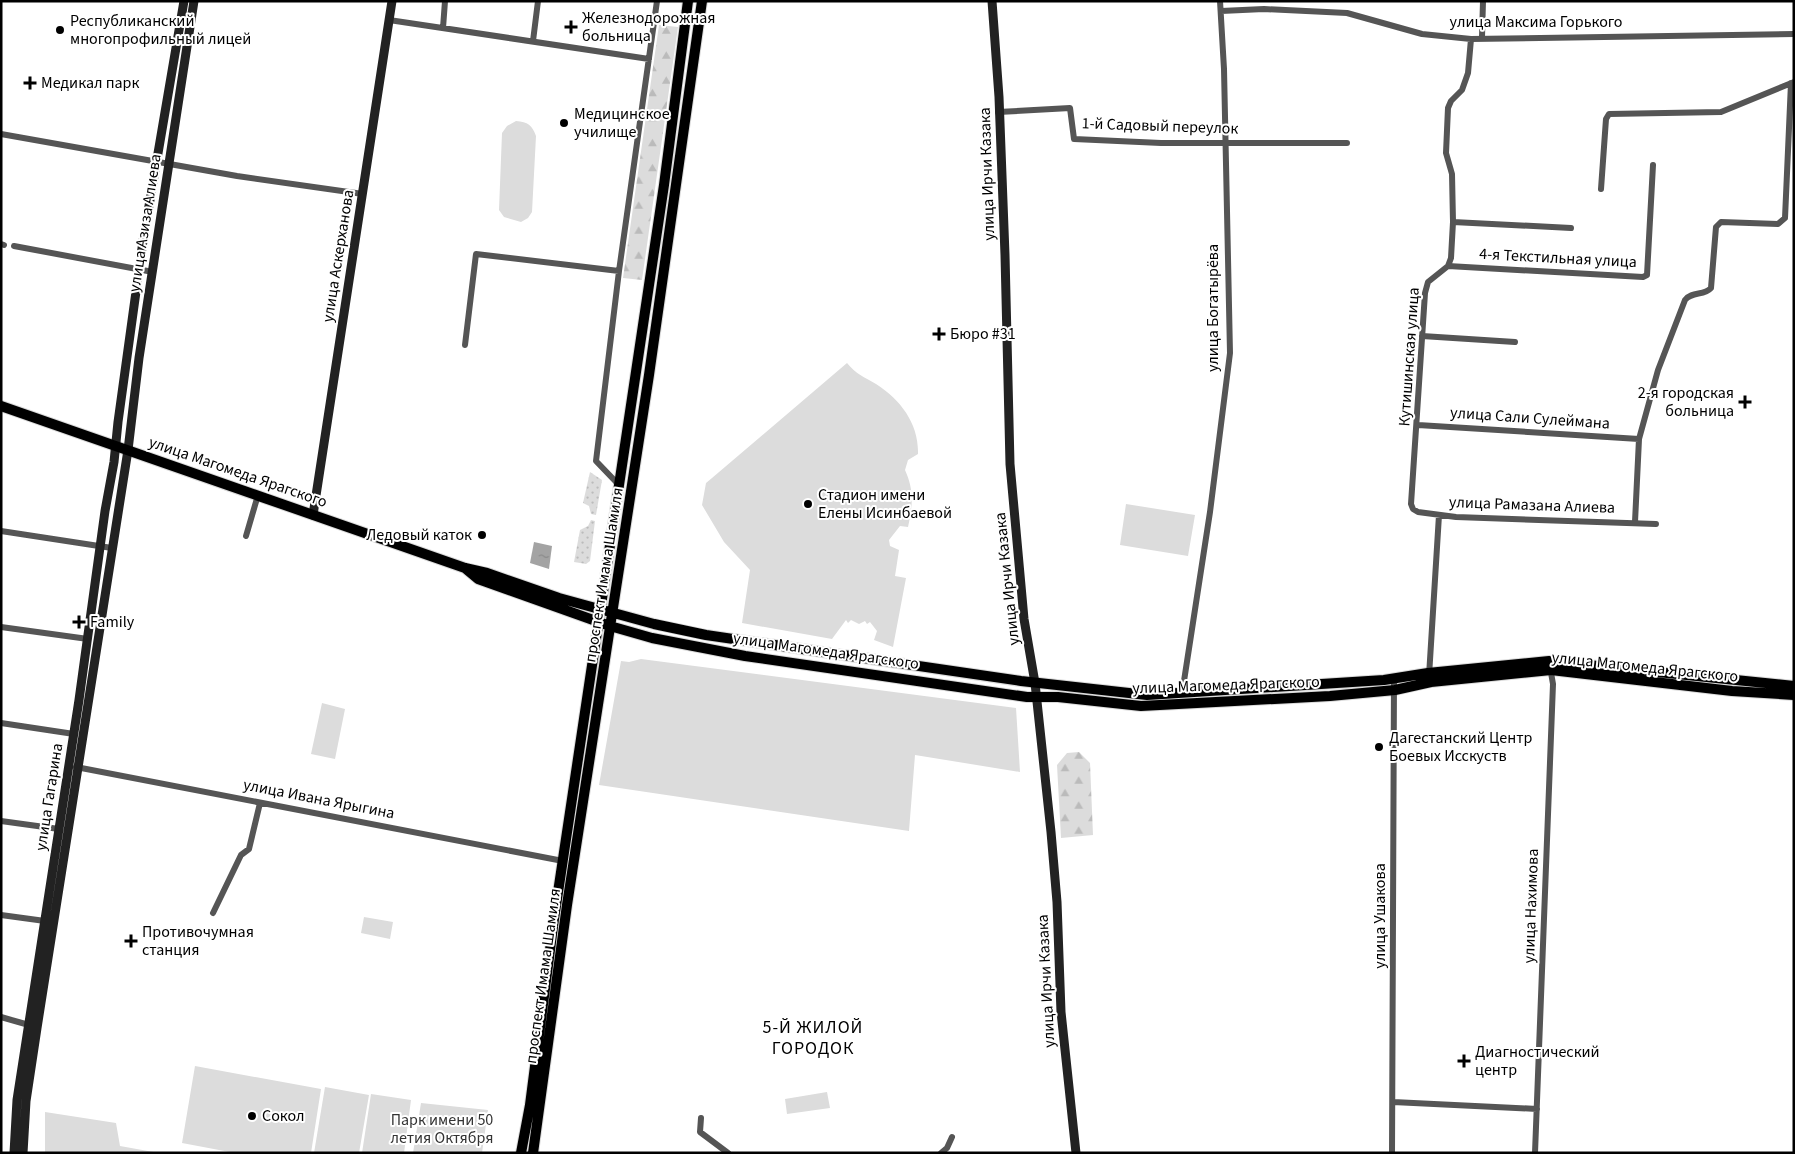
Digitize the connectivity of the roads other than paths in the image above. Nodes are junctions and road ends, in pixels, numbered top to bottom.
1 (184, 1) edge
2 (194, 1) edge
3 (392, 1) edge
4 (446, 1) edge
5 (538, 1) edge
6 (657, 1) edge
7 (688, 1) edge
8 (702, 1) edge
9 (992, 1) edge
10 (1220, 1) edge
11 (1300, 1) edge
12 (1482, 1) edge
13 (1300, 10) junction
14 (1221, 11) junction
15 (389, 20) junction
16 (443, 28) junction
17 (1794, 34) edge
18 (1482, 37) junction
19 (1471, 39) junction
20 (533, 41) junction
21 (649, 59) junction
22 (1793, 82) edge
23 (998, 112) junction
24 (1, 134) edge
25 (1225, 142) junction
26 (1347, 143) dead end
27 (156, 162) junction
28 (170, 164) junction
29 (1653, 166) dead end
30 (1601, 189) dead end
31 (362, 194) junction
32 (1453, 222) junction
33 (1571, 228) dead end
34 (14, 246) dead end
35 (1448, 266) junction
36 (139, 269) junction
37 (619, 271) junction
38 (153, 272) junction
39 (1422, 336) junction
40 (1515, 342) dead end
41 (465, 345) dead end
42 (1, 406) edge
43 (1418, 425) junction
44 (1639, 440) junction
45 (116, 447) junction
46 (128, 450) junction
47 (619, 485) junction
48 (258, 495) junction
49 (1411, 504) joint
50 (314, 515) junction
51 (1439, 515) junction
52 (1635, 522) junction
53 (1656, 524) dead end
54 (1, 531) edge
55 (246, 536) dead end
56 (100, 547) junction
57 (112, 548) junction
58 (465, 568) junction
59 (601, 609) junction
60 (613, 612) junction
61 (598, 622) junction
62 (610, 626) junction
63 (1, 628) edge
64 (88, 639) junction
65 (1550, 666) junction
66 (1429, 677) junction
67 (1394, 678) junction
68 (1035, 683) junction
69 (1794, 686) edge
70 (1395, 690) junction
71 (1794, 695) edge
72 (1036, 697) junction
73 (1182, 698) junction
74 (1, 723) edge
75 (74, 734) junction
76 (69, 766) junction
77 (78, 767) junction
78 (260, 802) junction
79 (1, 821) edge
80 (59, 829) junction
81 (563, 861) junction
82 (213, 913) dead end
83 (1, 915) edge
84 (45, 921) junction
85 (1, 1017) edge
86 (29, 1025) junction
87 (1393, 1102) junction
88 (535, 1105) junction
89 (1537, 1109) junction
90 (701, 1118) dead end
91 (952, 1137) dead end
92 (14, 1153) edge
93 (23, 1153) edge
94 (521, 1153) edge
95 (533, 1153) edge
96 (728, 1153) edge
97 (941, 1153) edge
98 (1076, 1153) edge
99 (1392, 1153) edge
100 (1535, 1153) edge

1 - 27 main road, улица Азиза Алиева
2 - 28 main road, улица Азиза Алиева
3 - 15 main road, улица Аскерханова
4 - 16 street
5 - 20 street
6 - 21 street
7 - 47 main road, проспект Имама Шамиля
8 - 60 main road, проспект Имама Шамиля
9 - 23 main road, улица Ирчи Казака
10 - 14 street, улица Богатырёва
11 - 13 street
12 - 18 street
13 - 14 street, улица Максима Горького
13 - 19 street, улица Максима Горького
14 - 25 street, улица Богатырёва
15 - 16 street
15 - 31 main road, улица Аскерханова
16 - 20 street
17 - 18 street, улица Максима Горького
18 - 19 street, улица Максима Горького
19 - 32 street
20 - 21 street
21 - 37 street
22 - 30 street
22 - 44 street
23 - 25 street, 1-й Садовый переулок
23 - 68 main road, улица Ирчи Казака
24 - 27 street
25 - 26 street, 1-й Садовый переулок
25 - 73 street, улица Богатырёва
27 - 28 street
27 - 36 main road, улица Азиза Алиева
28 - 31 street
28 - 38 main road, улица Азиза Алиева
29 - 35 street, 4-я Текстильная улица
31 - 50 main road, улица Аскерханова
32 - 33 street
32 - 35 street
34 - 36 street
35 - 39 street, Кутишинская улица
36 - 38 street
36 - 45 main road, улица Азиза Алиева
37 - 41 street
37 - 47 street
38 - 46 main road, улица Азиза Алиева
39 - 40 street
39 - 43 street, Кутишинская улица
42 - 45 main road, улица Магомеда Ярагского
43 - 44 street, улица Сали Сулеймана
43 - 49 street, Кутишинская улица
44 - 52 street
45 - 46 main road, улица Магомеда Ярагского
45 - 56 main road, улица Гагарина
46 - 48 main road, улица Магомеда Ярагского
46 - 57 main road, улица Гагарина
47 - 59 main road, проспект Имама Шамиля
48 - 50 main road, улица Магомеда Ярагского
48 - 55 street
49 - 51 street, улица Рамазана Алиева
50 - 58 main road, улица Магомеда Ярагского
51 - 52 street, улица Рамазана Алиева
51 - 66 street
52 - 53 street, улица Рамазана Алиева
54 - 56 street
56 - 57 street
56 - 64 main road, улица Гагарина
57 - 77 main road, улица Гагарина
58 - 59 main road, улица Магомеда Ярагского
58 - 61 main road, улица Магомеда Ярагского
59 - 60 main road, улица Магомеда Ярагского
59 - 61 main road, проспект Имама Шамиля
60 - 62 main road, проспект Имама Шамиля
60 - 68 main road, улица Магомеда Ярагского
61 - 62 main road, улица Магомеда Ярагского
61 - 81 main road, проспект Имама Шамиля
62 - 72 main road, улица Магомеда Ярагского
62 - 88 main road, проспект Имама Шамиля
63 - 64 street
64 - 75 main road, улица Гагарина
65 - 66 main road, улица Магомеда Ярагского
65 - 69 main road, улица Магомеда Ярагского
65 - 71 main road, улица Магомеда Ярагского
65 - 89 street, улица Нахимова
66 - 67 main road, улица Магомеда Ярагского
66 - 70 main road, улица Магомеда Ярагского
67 - 70 street, улица Ушакова
67 - 73 main road, улица Магомеда Ярагского
68 - 72 main road, улица Ирчи Казака
68 - 73 main road, улица Магомеда Ярагского
70 - 73 main road, улица Магомеда Ярагского
70 - 87 street, улица Ушакова
72 - 73 main road, улица Магомеда Ярагского
72 - 98 main road, улица Ирчи Казака
74 - 75 street
75 - 76 main road, улица Гагарина
76 - 77 street, улица Ивана Ярыгина
76 - 80 main road, улица Гагарина
77 - 78 street, улица Ивана Ярыгина
77 - 93 main road, улица Гагарина
78 - 81 street, улица Ивана Ярыгина
78 - 82 street
79 - 80 street
80 - 84 main road, улица Гагарина
81 - 88 main road, проспект Имама Шамиля
83 - 84 street
84 - 86 main road, улица Гагарина
85 - 86 street
86 - 92 main road, улица Гагарина
87 - 89 street
87 - 99 street, улица Ушакова
88 - 94 main road, проспект Имама Шамиля
88 - 95 main road, проспект Имама Шамиля
89 - 100 street, улица Нахимова
90 - 96 street
91 - 97 street

